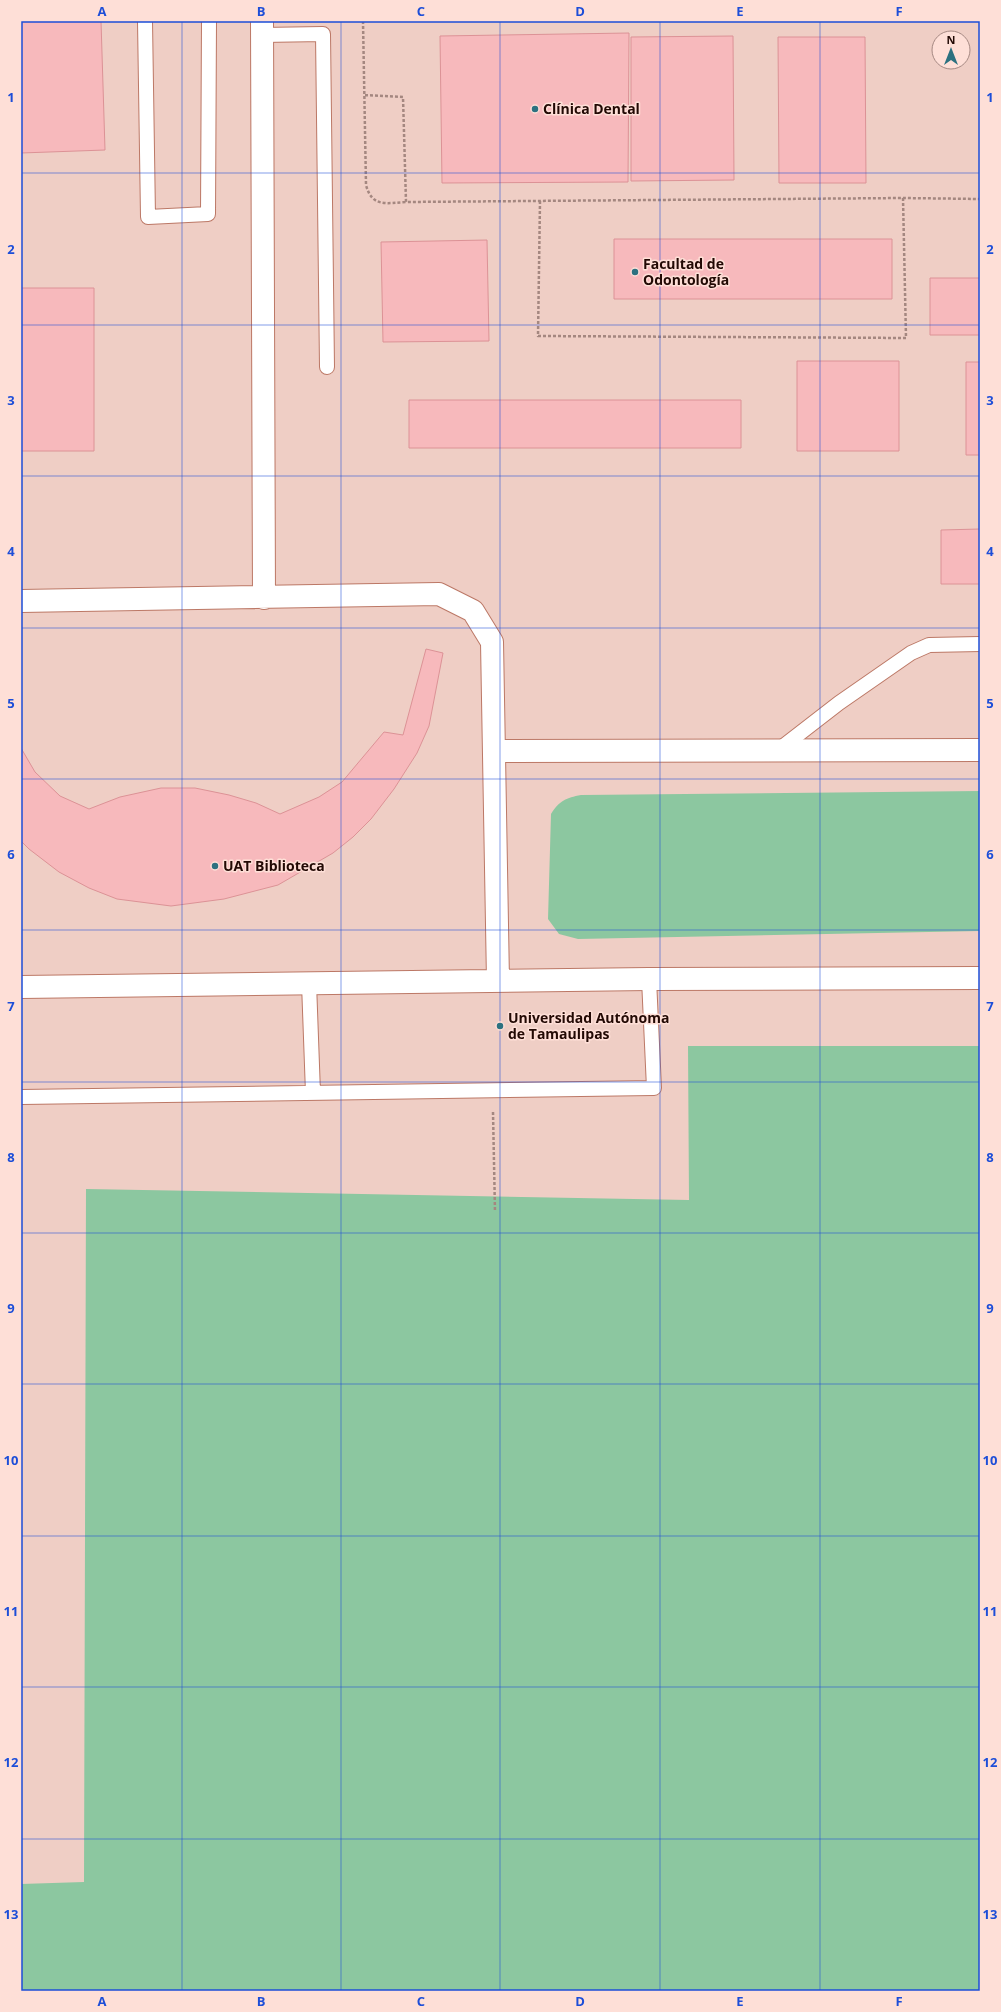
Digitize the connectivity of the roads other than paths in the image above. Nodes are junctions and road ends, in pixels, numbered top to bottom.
1 (145, 21) edge
2 (209, 21) edge
3 (262, 28) edge
4 (327, 367) dead end
5 (264, 598) junction
6 (21, 601) edge
7 (980, 644) edge
8 (980, 750) edge
9 (495, 751) junction
10 (777, 751) junction
11 (980, 978) edge
12 (649, 979) junction
13 (498, 981) junction
14 (309, 983) junction
15 (21, 986) edge
16 (313, 1092) junction
17 (21, 1097) edge

1 - 2 lane
3 - 4 lane
3 - 5 street
5 - 6 street
5 - 9 street
7 - 10 lane
8 - 10 street
9 - 10 street
9 - 13 street
11 - 12 street
12 - 13 street
12 - 16 lane
13 - 14 street
14 - 15 street
14 - 16 lane
16 - 17 lane

